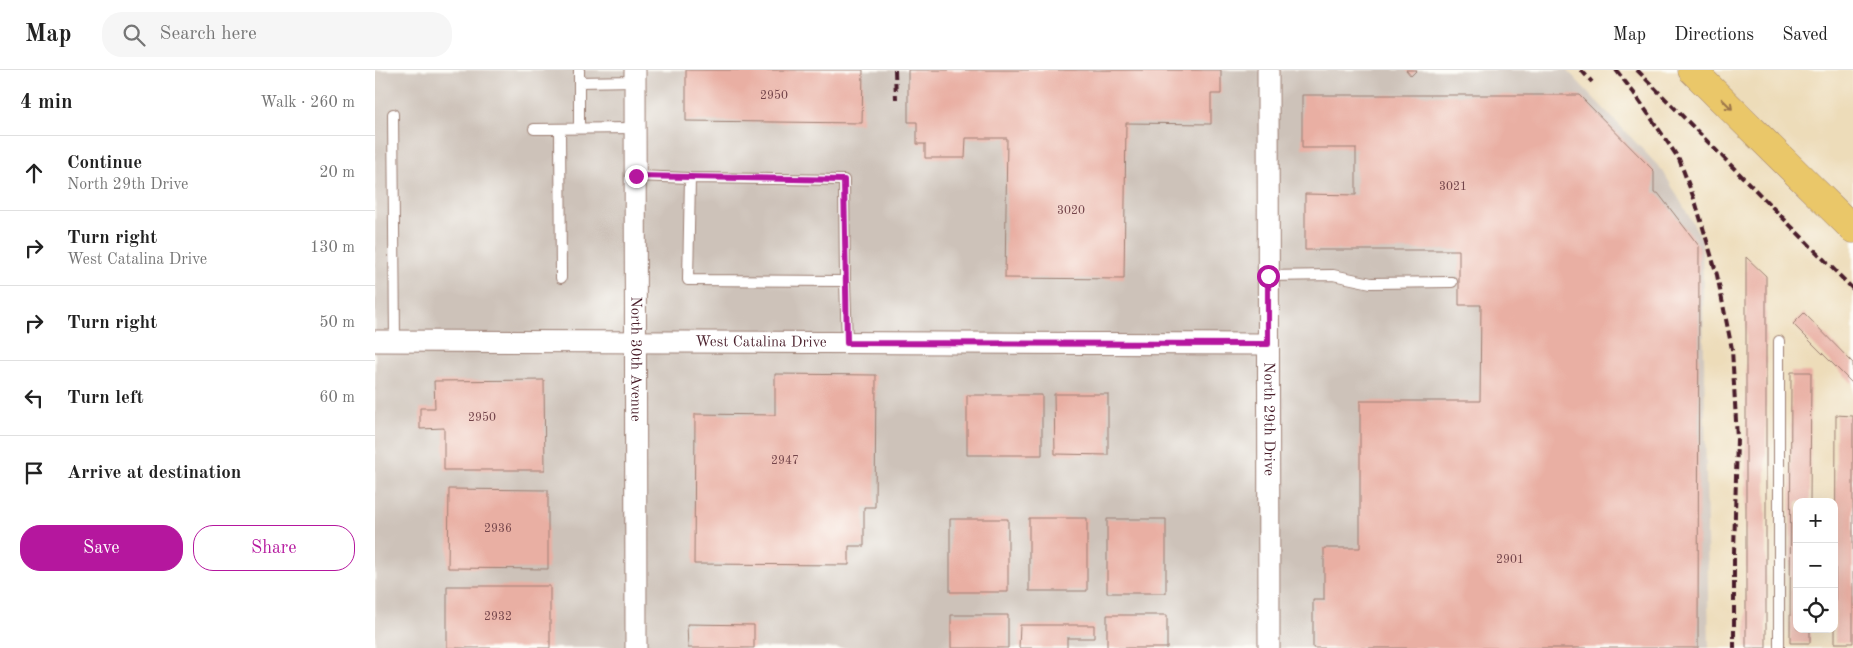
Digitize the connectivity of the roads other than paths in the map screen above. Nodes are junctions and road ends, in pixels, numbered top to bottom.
1 (579, 70) edge
2 (1268, 70) edge
3 (1692, 70) edge
4 (635, 76) edge
5 (579, 82) junction
6 (393, 114) dead end
7 (579, 128) junction
8 (635, 128) junction
9 (534, 129) dead end
10 (560, 129) junction
11 (636, 176) junction
12 (690, 178) junction
13 (1853, 229) edge
14 (1268, 276) junction
15 (561, 278) dead end
16 (845, 281) junction
17 (1452, 282) dead end
18 (385, 341) edge
19 (1779, 342) dead end
20 (636, 343) junction
21 (847, 343) junction
22 (1268, 344) junction
23 (636, 648) edge
24 (1269, 648) edge
25 (1779, 648) edge

1 - 5 lane
2 - 14 street, North 29th Drive
3 -> 13 highway
4 - 5 lane
4 - 8 street, North 30th Avenue
5 - 7 lane
6 - 18 lane
7 - 8 lane
7 - 10 lane
8 - 11 street, North 30th Avenue
9 - 10 lane
10 - 15 lane
11 - 12 lane
11 - 20 street, North 30th Avenue
12 - 16 lane
12 - 16 lane
14 - 17 lane
14 - 22 street, North 29th Drive
16 - 21 lane
18 - 20 street, West Catalina Drive
19 - 25 lane
20 - 21 street, West Catalina Drive
20 - 23 street, North 30th Avenue
21 - 22 street, West Catalina Drive
22 - 24 street, North 29th Drive

